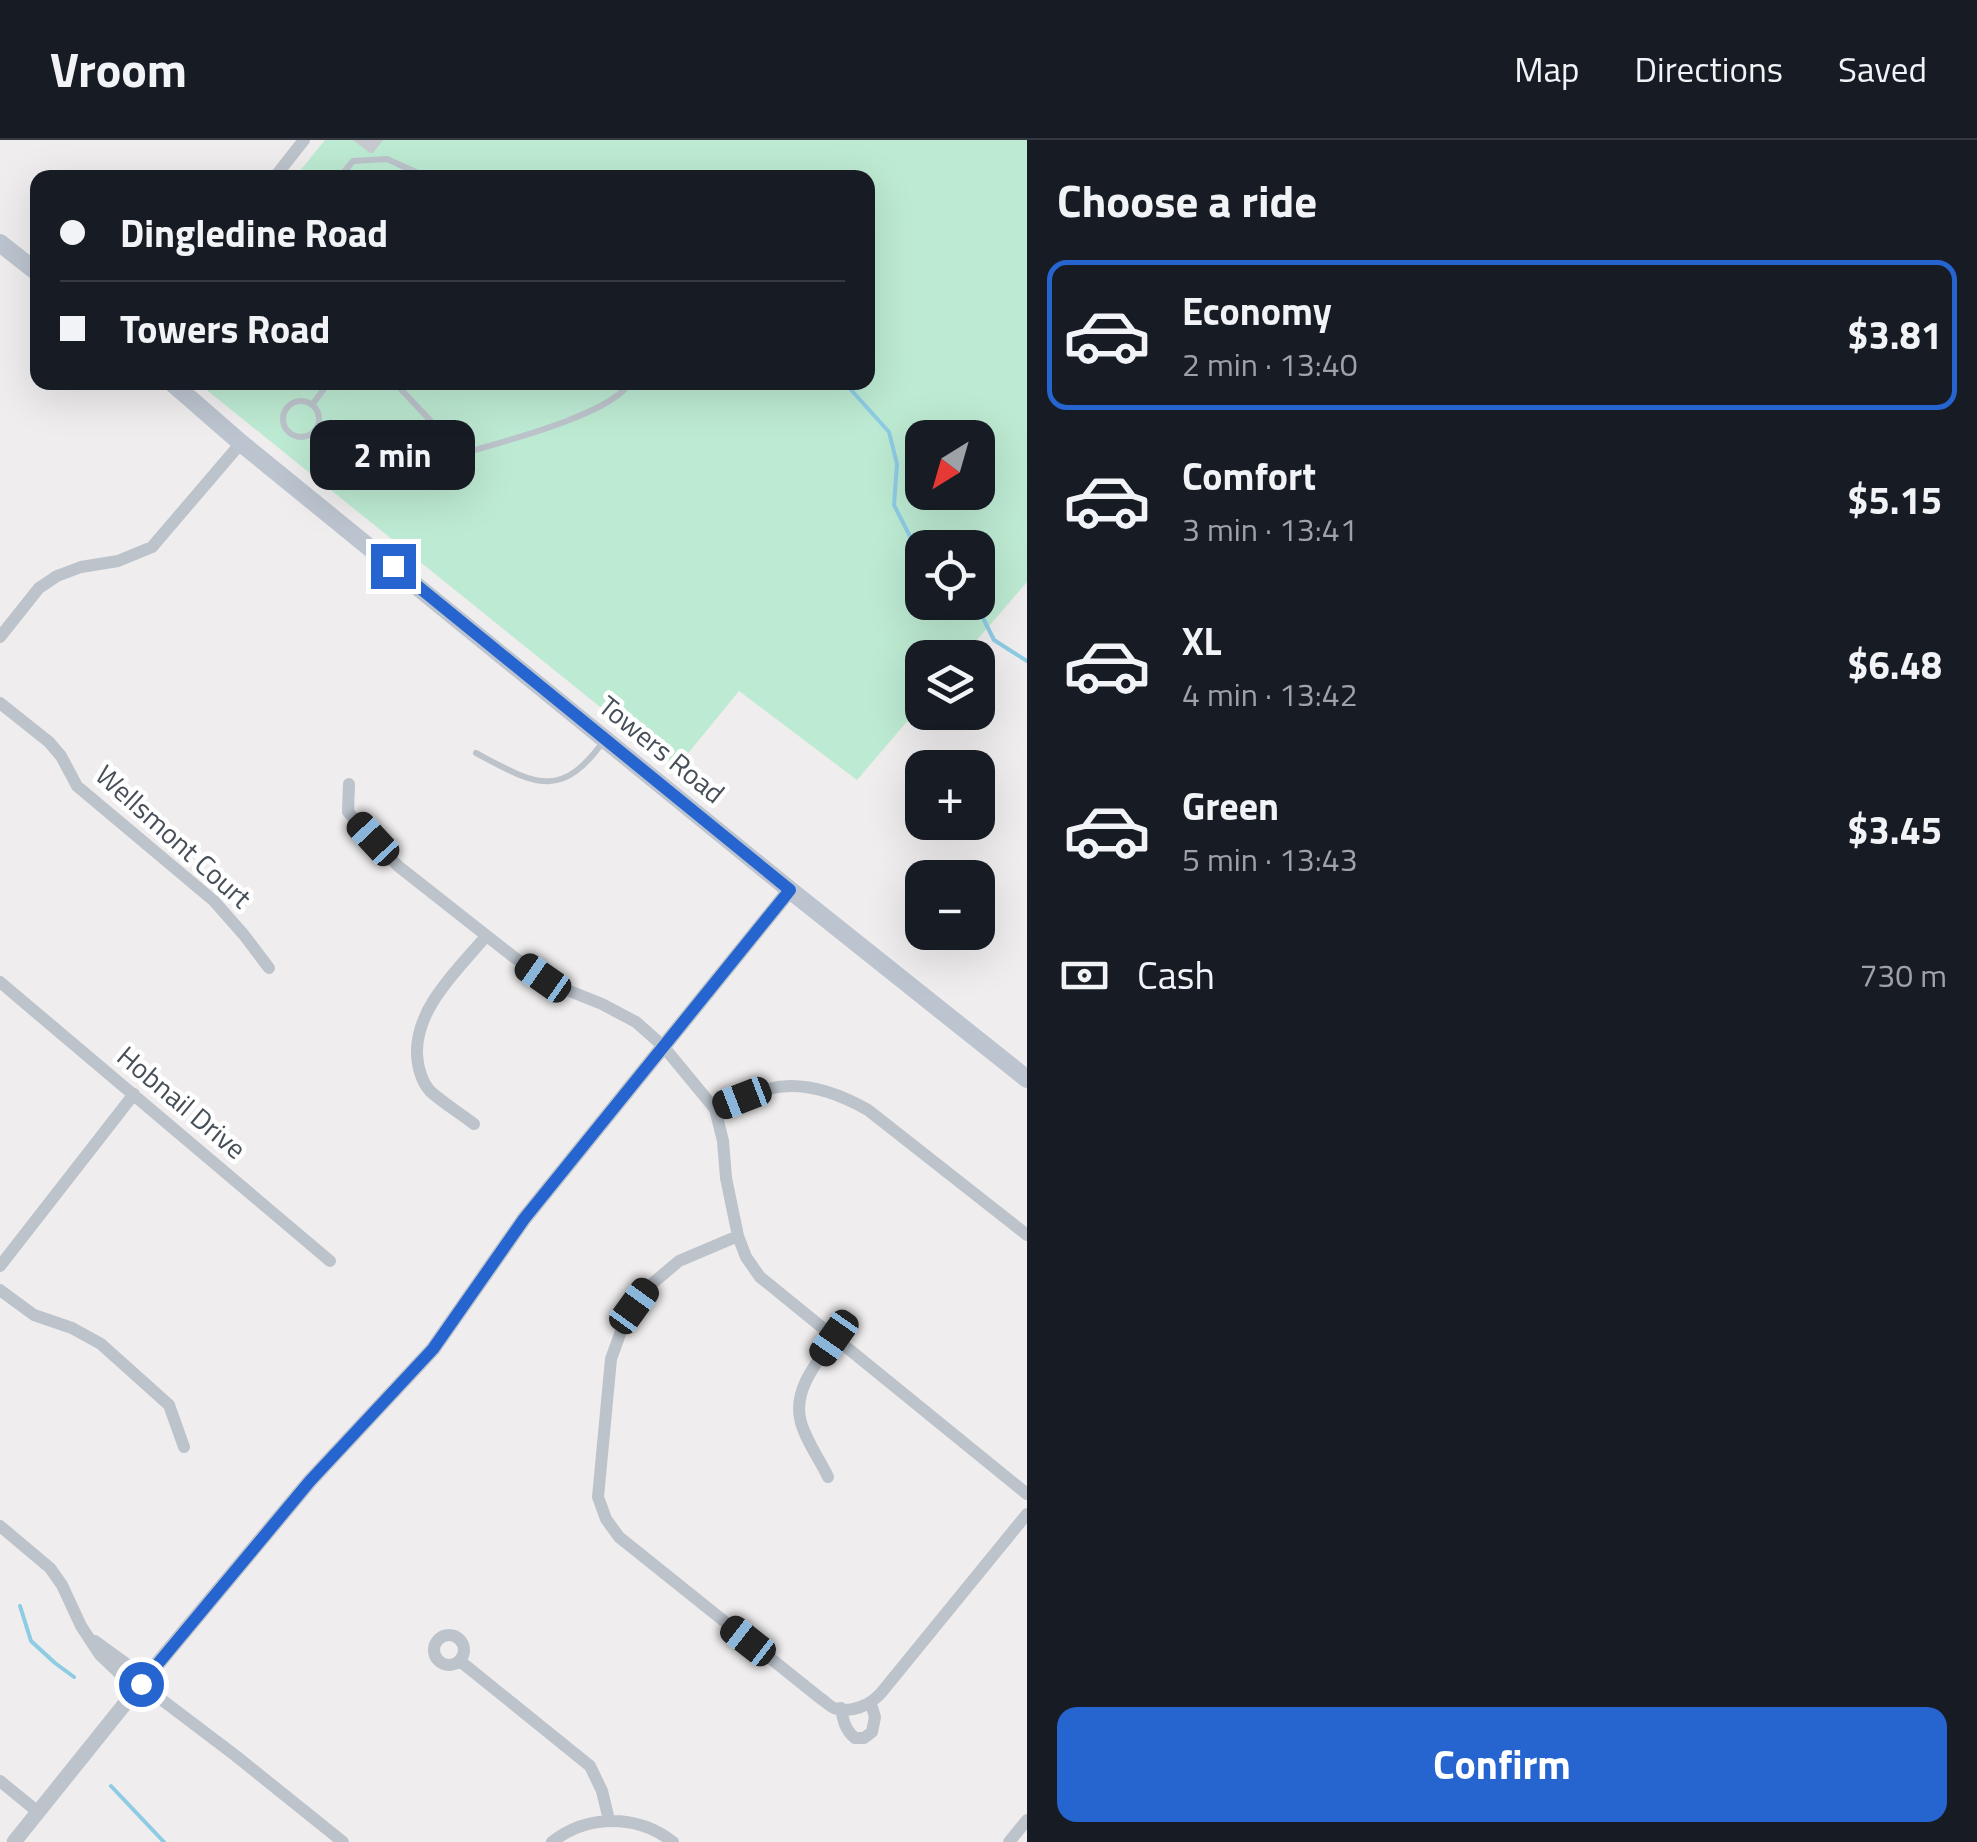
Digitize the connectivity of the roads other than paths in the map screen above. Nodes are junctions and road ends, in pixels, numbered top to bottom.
1 (304, 140) edge
2 (280, 170) edge
3 (345, 170) edge
4 (411, 170) edge
5 (0, 242) edge
6 (30, 266) edge
7 (180, 390) edge
8 (324, 390) edge
9 (402, 390) edge
10 (626, 390) edge
11 (312, 405) junction
12 (445, 436) junction
13 (241, 443) junction
14 (471, 451) junction
15 (0, 637) edge
16 (0, 702) edge
17 (605, 738) junction
18 (476, 753) dead end
19 (348, 784) dead end
20 (790, 890) junction
21 (486, 936) junction
22 (269, 968) dead end
23 (0, 982) edge
24 (663, 1046) junction
25 (1027, 1080) edge
26 (134, 1094) junction
27 (715, 1109) junction
28 (474, 1124) dead end
29 (1027, 1235) edge
30 (738, 1236) junction
31 (330, 1261) dead end
32 (0, 1266) edge
33 (0, 1290) edge
34 (834, 1338) junction
35 (184, 1447) dead end
36 (828, 1477) dead end
37 (1027, 1494) edge
38 (1027, 1514) edge
39 (0, 1526) edge
40 (460, 1661) dead end
41 (141, 1684) junction
42 (871, 1704) junction
43 (840, 1708) junction
44 (0, 1781) edge
45 (38, 1812) junction
46 (609, 1820) junction
47 (1027, 1820) edge
48 (14, 1842) edge
49 (343, 1842) edge
50 (552, 1842) edge
51 (672, 1842) edge
52 (1010, 1842) edge

1 - 2 street
3 - 4 lane
5 - 6 main road
7 - 13 main road, Towers Road
8 - 11 lane
9 - 12 lane
10 - 14 lane
11 - 11 lane
12 - 14 lane
12 - 14 lane
13 - 15 street
13 - 17 main road, Towers Road
16 - 22 street, Wellsmont Court
17 - 18 lane
17 - 20 main road, Towers Road
19 - 21 street
20 - 24 street
20 - 25 main road, Towers Road
21 - 24 street
21 - 28 street
23 - 26 street, Hobnail Drive
24 - 27 street
24 - 41 street
26 - 31 street, Hobnail Drive
26 - 32 street
27 - 29 street
27 - 30 street
30 - 34 street
30 - 43 street
33 - 35 street
34 - 36 street
34 - 37 street
38 - 42 street
39 - 41 street
40 - 46 street
41 - 45 street
41 - 49 street
42 - 43 street
42 - 43 street
44 - 45 street
45 - 48 street
46 - 50 street
46 - 51 street
47 - 52 street

